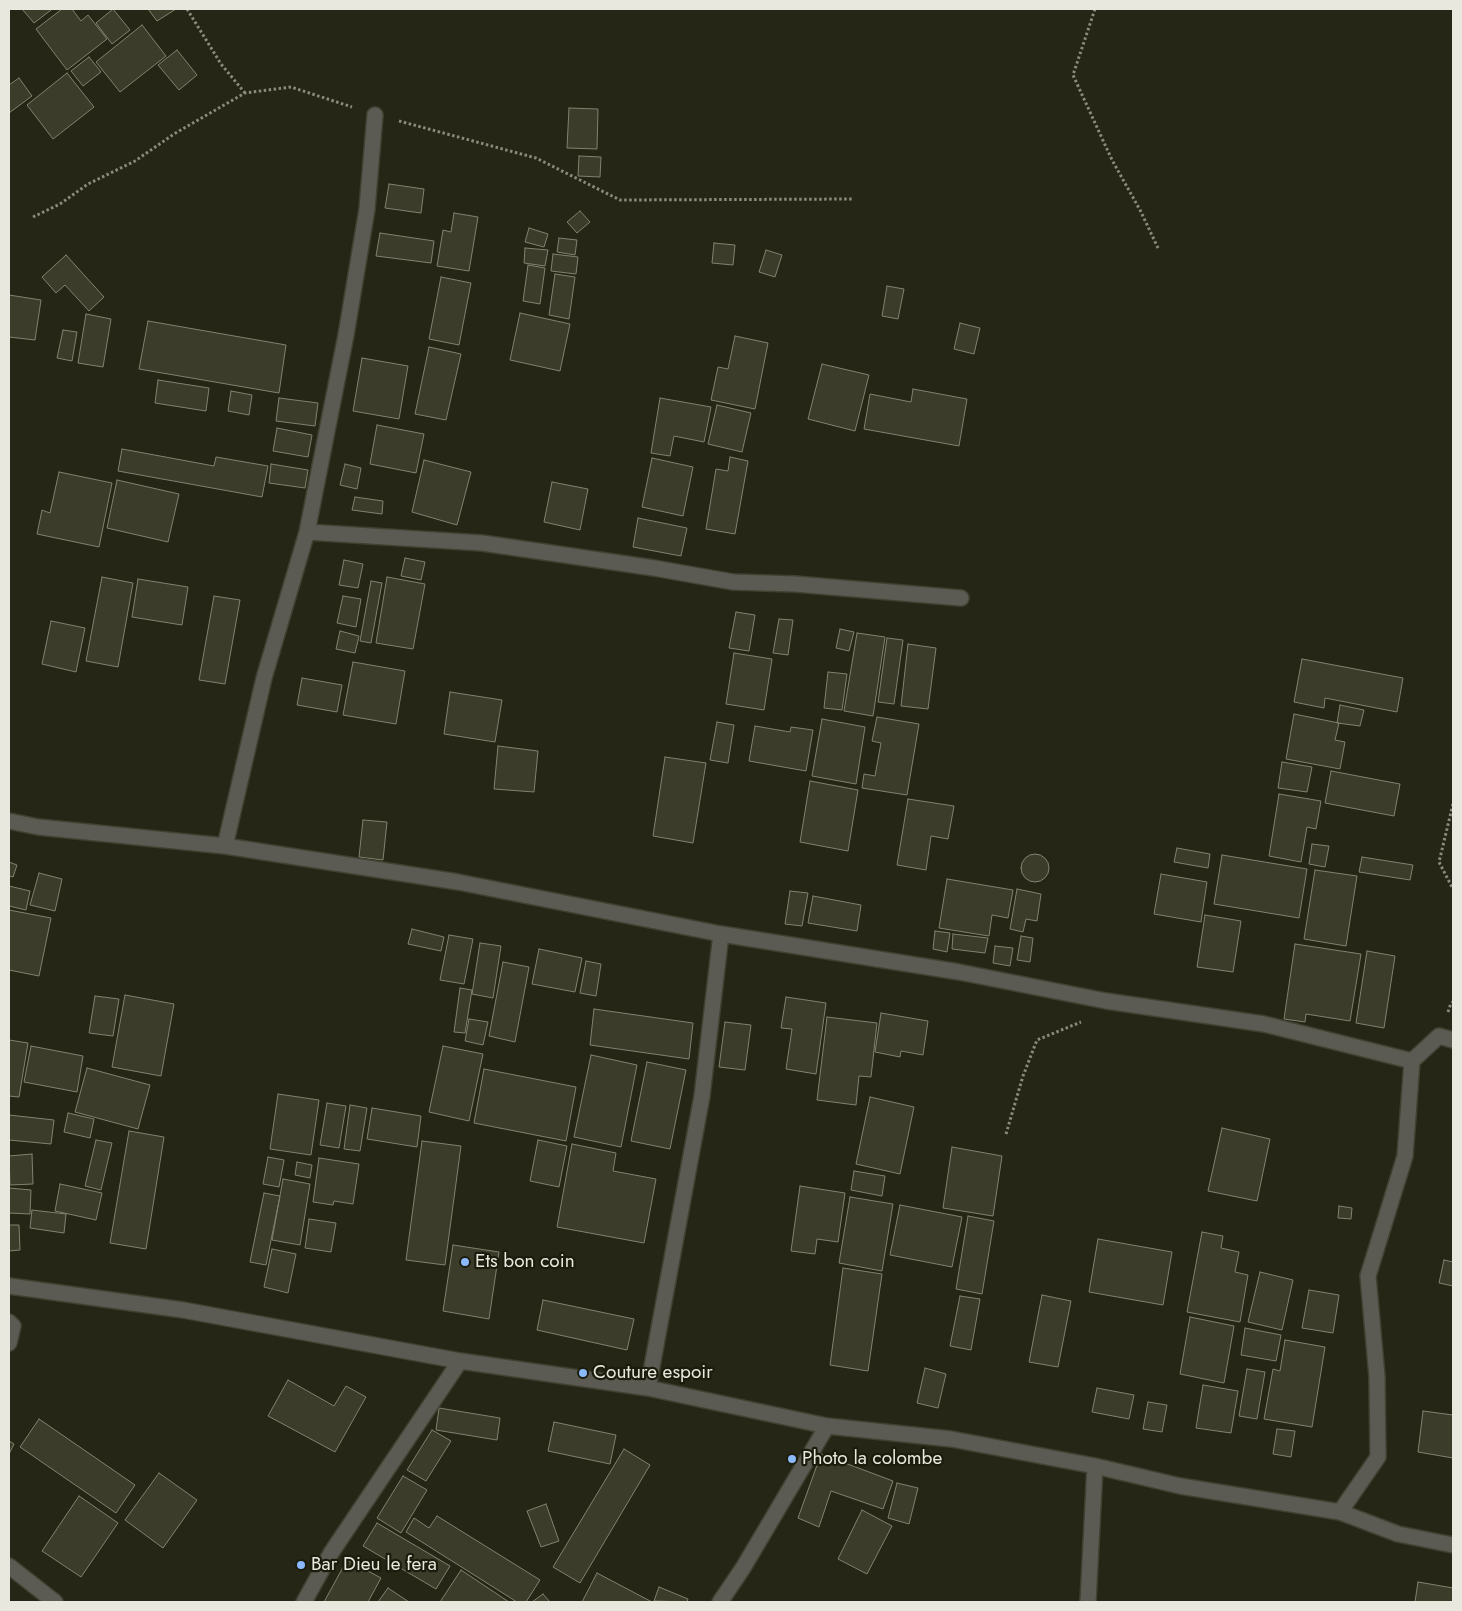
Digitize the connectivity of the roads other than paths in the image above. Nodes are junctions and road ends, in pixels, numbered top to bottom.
1 (376, 115) road end
2 (307, 532) junction
3 (961, 598) dead end
4 (9, 821) edge
5 (225, 846) junction
6 (721, 934) junction
7 (1453, 1040) edge
8 (1412, 1061) junction
9 (9, 1286) edge
10 (9, 1322) edge
11 (9, 1343) edge
12 (460, 1361) junction
13 (648, 1388) junction
14 (827, 1426) junction
15 (1095, 1466) junction
16 (1340, 1512) junction
17 (1453, 1545) edge
18 (9, 1566) edge
19 (55, 1602) edge
20 (304, 1602) edge
21 (720, 1602) edge
22 (1088, 1602) edge

1 - 2 street
2 - 3 street
2 - 5 street
4 - 5 street
5 - 6 street
6 - 8 street
6 - 13 street
7 - 8 street
8 - 16 street
9 - 12 street
10 - 11 street
12 - 13 street
12 - 20 street
13 - 14 street
14 - 15 street
14 - 21 street
15 - 16 street
15 - 22 street
16 - 17 street
18 - 19 street

